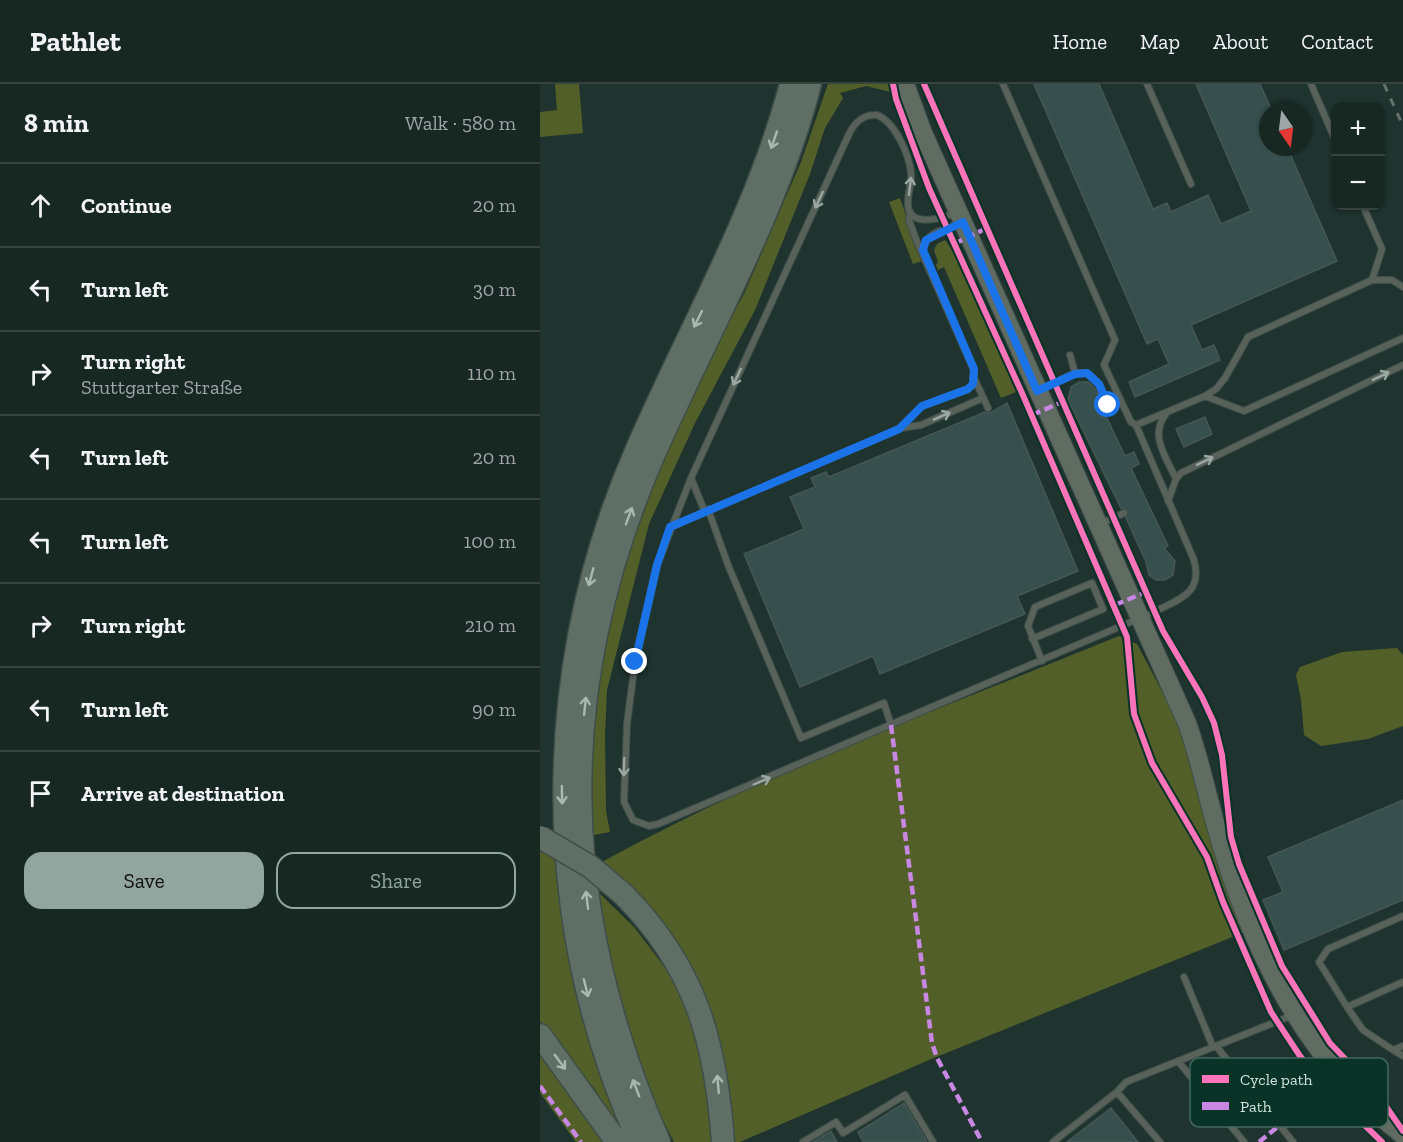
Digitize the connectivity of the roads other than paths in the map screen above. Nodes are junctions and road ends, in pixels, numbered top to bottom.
1 (791, 84) edge
2 (810, 84) edge
3 (1003, 84) edge
4 (1147, 84) edge
5 (1311, 84) edge
6 (910, 86) edge
7 (1331, 132) edge
8 (1191, 184) dead end
9 (1365, 210) edge
10 (910, 212) junction
11 (961, 217) junction
12 (923, 250) junction
13 (1372, 280) junction
14 (1403, 287) edge
15 (1403, 338) edge
16 (1070, 355) dead end
17 (1403, 365) edge
18 (1075, 374) junction
19 (975, 380) junction
20 (1037, 391) junction
21 (1205, 396) junction
22 (983, 398) junction
23 (988, 408) dead end
24 (1168, 411) junction
25 (1106, 413) dead end
26 (1136, 424) junction
27 (899, 429) junction
28 (691, 477) junction
29 (1176, 479) junction
30 (1168, 501) junction
31 (706, 510) junction
32 (1124, 513) dead end
33 (1098, 525) junction
34 (670, 527) junction
35 (1141, 618) junction
36 (1032, 639) junction
37 (1042, 660) junction
38 (891, 725) junction
39 (540, 837) edge
40 (1403, 916) edge
41 (1184, 977) dead end
42 (1403, 982) edge
43 (1347, 1007) junction
44 (1293, 1015) junction
45 (540, 1035) edge
46 (1403, 1046) edge
47 (1214, 1047) junction
48 (1393, 1050) junction
49 (1403, 1056) edge
50 (1223, 1058) edge
51 (1325, 1058) edge
52 (1178, 1061) junction
53 (1190, 1076) edge
54 (1117, 1092) junction
55 (1388, 1121) edge
56 (1232, 1127) edge
57 (1281, 1127) edge
58 (1403, 1135) edge
59 (617, 1142) edge
60 (639, 1142) edge
61 (659, 1142) edge
62 (723, 1142) edge
63 (803, 1142) edge
64 (933, 1142) edge
65 (1053, 1142) edge
66 (1160, 1142) edge
67 (1244, 1142) edge
68 (1293, 1142) edge

1 -> 60 highway
61 -> 2 highway
3 - 26 lane
4 - 8 lane
5 - 7 lane
6 - 11 street
9 - 13 lane
10 - 11 lane
10 - 12 lane
10 -> 28 lane
11 - 12 lane
11 - 20 street
12 - 19 lane
13 - 14 lane
13 - 21 lane
15 - 21 lane
16 - 18 lane
29 -> 17 lane
18 - 20 lane
18 - 25 lane
19 - 22 lane
19 - 27 lane
20 - 33 street
21 - 24 lane
22 - 23 lane
27 -> 22 lane
24 - 26 lane
24 - 29 lane
26 - 30 lane
27 - 31 lane
28 - 31 lane
28 - 34 lane
29 - 30 lane
30 - 35 lane
31 - 34 lane
31 - 38 lane
32 - 33 lane
33 - 35 street
34 -> 38 lane
35 - 37 lane
35 - 44 street
36 - 36 lane
36 - 37 lane
37 - 38 lane
62 -> 39 highway, bridge
40 - 43 lane
41 - 47 lane
42 - 43 lane
43 - 48 lane
44 - 47 lane
44 - 51 street
45 -> 59 highway
46 - 48 lane
47 - 50 lane
47 - 52 lane
48 - 49 lane
52 - 53 lane
52 - 54 lane
54 - 65 lane
54 - 66 lane
55 - 58 street
56 - 67 lane
57 - 68 lane
63 - 64 lane

